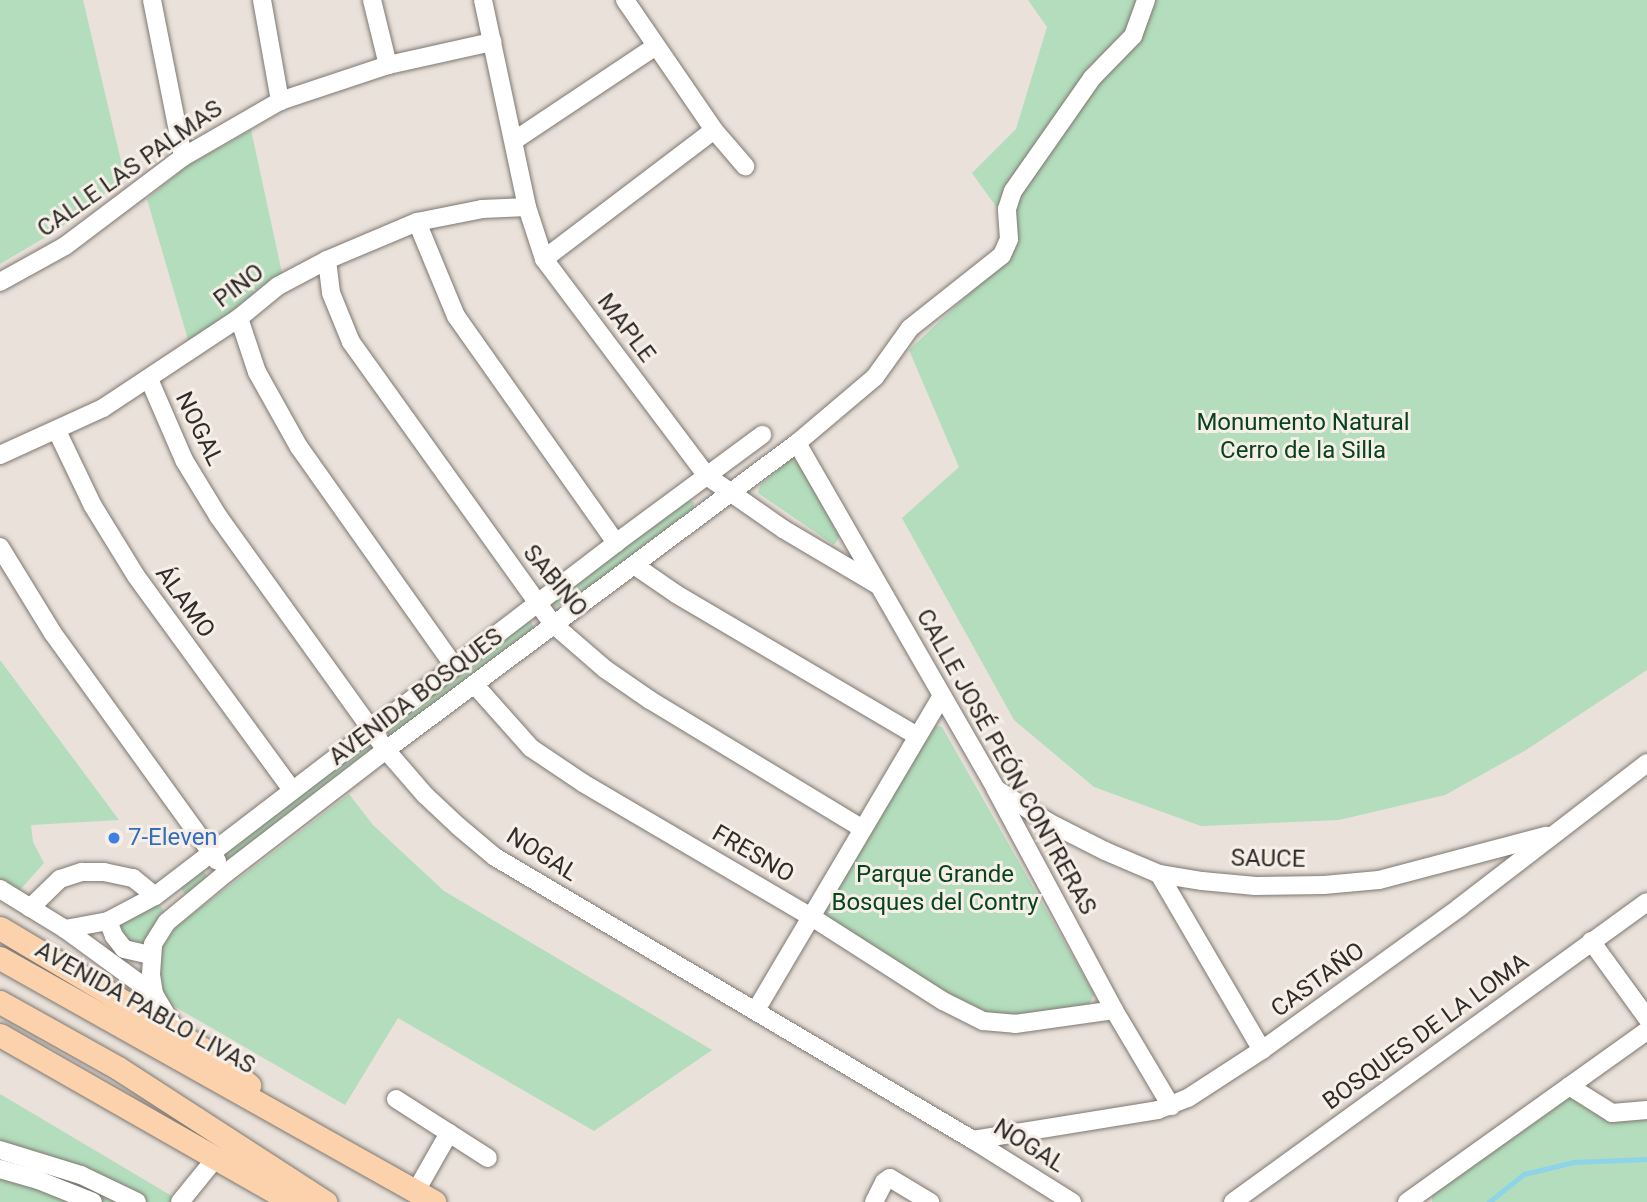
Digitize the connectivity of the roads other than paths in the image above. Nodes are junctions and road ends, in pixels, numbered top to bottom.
1 (152, 0) edge
2 (262, 0) edge
3 (372, 0) edge
4 (483, 0) edge
5 (625, 0) edge
6 (1146, 0) edge
7 (492, 42) junction
8 (656, 46) junction
9 (388, 65) junction
10 (280, 100) junction
11 (714, 130) junction
12 (515, 140) junction
13 (183, 157) junction
14 (745, 166) dead end
15 (527, 207) junction
16 (417, 222) junction
17 (544, 259) junction
18 (327, 260) junction
19 (0, 282) edge
20 (239, 318) junction
21 (149, 379) junction
22 (57, 430) junction
23 (762, 435) dead end
24 (797, 443) junction
25 (0, 455) edge
26 (707, 476) junction
27 (729, 494) junction
28 (616, 542) junction
29 (0, 547) edge
30 (634, 565) junction
31 (879, 586) junction
32 (537, 605) junction
33 (553, 624) junction
34 (454, 666) junction
35 (474, 684) junction
36 (942, 696) junction
37 (371, 729) junction
38 (917, 736) junction
39 (386, 750) junction
40 (1647, 763) edge
41 (995, 788) junction
42 (292, 790) junction
43 (861, 828) junction
44 (1556, 833) junction
45 (212, 853) junction
46 (226, 873) junction
47 (1159, 874) junction
48 (0, 889) edge
49 (155, 896) junction
50 (1647, 902) edge
51 (30, 908) junction
52 (810, 916) junction
53 (108, 921) junction
54 (0, 928) edge
55 (65, 929) junction
56 (1591, 941) junction
57 (150, 955) junction
58 (0, 958) edge
59 (154, 994) junction
60 (0, 1002) edge
61 (756, 1010) junction
62 (1114, 1010) junction
63 (1647, 1017) edge
64 (1647, 1031) edge
65 (178, 1034) junction
66 (0, 1035) edge
67 (1262, 1050) junction
68 (1569, 1086) junction
69 (396, 1099) dead end
70 (264, 1104) junction
71 (1171, 1106) junction
72 (1647, 1110) edge
73 (449, 1133) junction
74 (973, 1140) junction
75 (0, 1150) edge
76 (488, 1158) dead end
77 (215, 1159) junction
78 (0, 1169) edge
79 (425, 1197) edge
80 (93, 1202) edge
81 (137, 1202) edge
82 (180, 1202) edge
83 (293, 1202) edge
84 (325, 1202) edge
85 (874, 1202) edge
86 (930, 1202) edge
87 (1072, 1202) edge
88 (1233, 1202) edge
89 (1407, 1202) edge

1 - 13 street
2 - 10 street
3 - 9 street
4 - 7 street, MAPLE
5 - 8 street
6 - 24 street, AVENIDA BOSQUES
7 - 9 street, CALLE LAS PALMAS
7 - 12 street, MAPLE
8 - 11 street
8 - 12 street
9 - 10 street, CALLE LAS PALMAS
10 - 13 street, CALLE LAS PALMAS
11 - 14 street
11 - 17 street
12 - 15 street, MAPLE
13 - 19 street, CALLE LAS PALMAS
15 - 16 street, PINO
15 - 17 street, MAPLE
16 - 18 street, PINO
16 - 28 street
17 - 26 street, MAPLE
18 - 20 street, PINO
18 - 32 street, SABINO
20 - 21 street, PINO
20 - 34 street
21 - 22 street, PINO
21 - 37 street, NOGAL
22 - 25 street, PINO
22 - 42 street, ÁLAMO
23 - 26 street, AVENIDA BOSQUES
24 - 27 street, AVENIDA BOSQUES
24 - 31 street, CALLE JOSÉ PEÓN CONTRERAS
26 - 27 street, MAPLE
26 - 28 street, AVENIDA BOSQUES
27 - 30 street, AVENIDA BOSQUES
27 - 31 street, MAPLE
28 - 32 street, AVENIDA BOSQUES
29 - 45 street
30 - 33 street, AVENIDA BOSQUES
30 - 38 street
31 - 36 street, CALLE JOSÉ PEÓN CONTRERAS
32 - 33 street, SABINO
32 - 34 street, AVENIDA BOSQUES
33 - 35 street, AVENIDA BOSQUES
33 - 43 street, SABINO
34 - 37 street, AVENIDA BOSQUES
35 - 39 street, AVENIDA BOSQUES
35 - 52 street, FRESNO
36 - 38 street
36 - 41 street, CALLE JOSÉ PEÓN CONTRERAS
37 - 39 street, NOGAL
37 - 42 street, AVENIDA BOSQUES
38 - 43 street
39 - 46 street, AVENIDA BOSQUES
39 - 61 street, NOGAL
40 - 44 street, CASTAÑO
41 - 47 street, SAUCE
41 - 62 street, CALLE JOSÉ PEÓN CONTRERAS
42 - 45 street, AVENIDA BOSQUES
43 - 52 street
44 - 47 street, SAUCE
44 - 67 street, CASTAÑO
45 - 46 street
45 - 49 street, AVENIDA BOSQUES
46 - 57 street, AVENIDA BOSQUES
47 - 67 street
48 - 51 street
49 - 51 street
49 - 53 street, AVENIDA BOSQUES
50 - 56 street, BOSQUES DE LA LOMA
51 - 55 street
52 - 61 street
52 - 62 street, FRESNO
53 - 55 street, AVENIDA BOSQUES
53 - 57 street
54 - 65 main road
55 - 59 street
56 - 63 street
56 - 88 street, BOSQUES DE LA LOMA
57 - 59 street
58 - 70 main road, AVENIDA PABLO LIVAS
59 - 65 street
60 - 84 main road
61 - 74 street, NOGAL
62 - 71 street, CALLE JOSÉ PEÓN CONTRERAS
64 - 68 street
65 - 70 main road
66 - 77 main road
67 - 71 street, CASTAÑO
68 - 72 street
68 - 89 street
69 - 73 street
70 - 79 main road, AVENIDA PABLO LIVAS
71 - 74 street, CASTAÑO
73 - 76 street
73 - 79 street
74 - 87 street, NOGAL
75 - 81 street
77 - 82 street
77 - 83 main road
78 - 80 street
85 - 86 street

